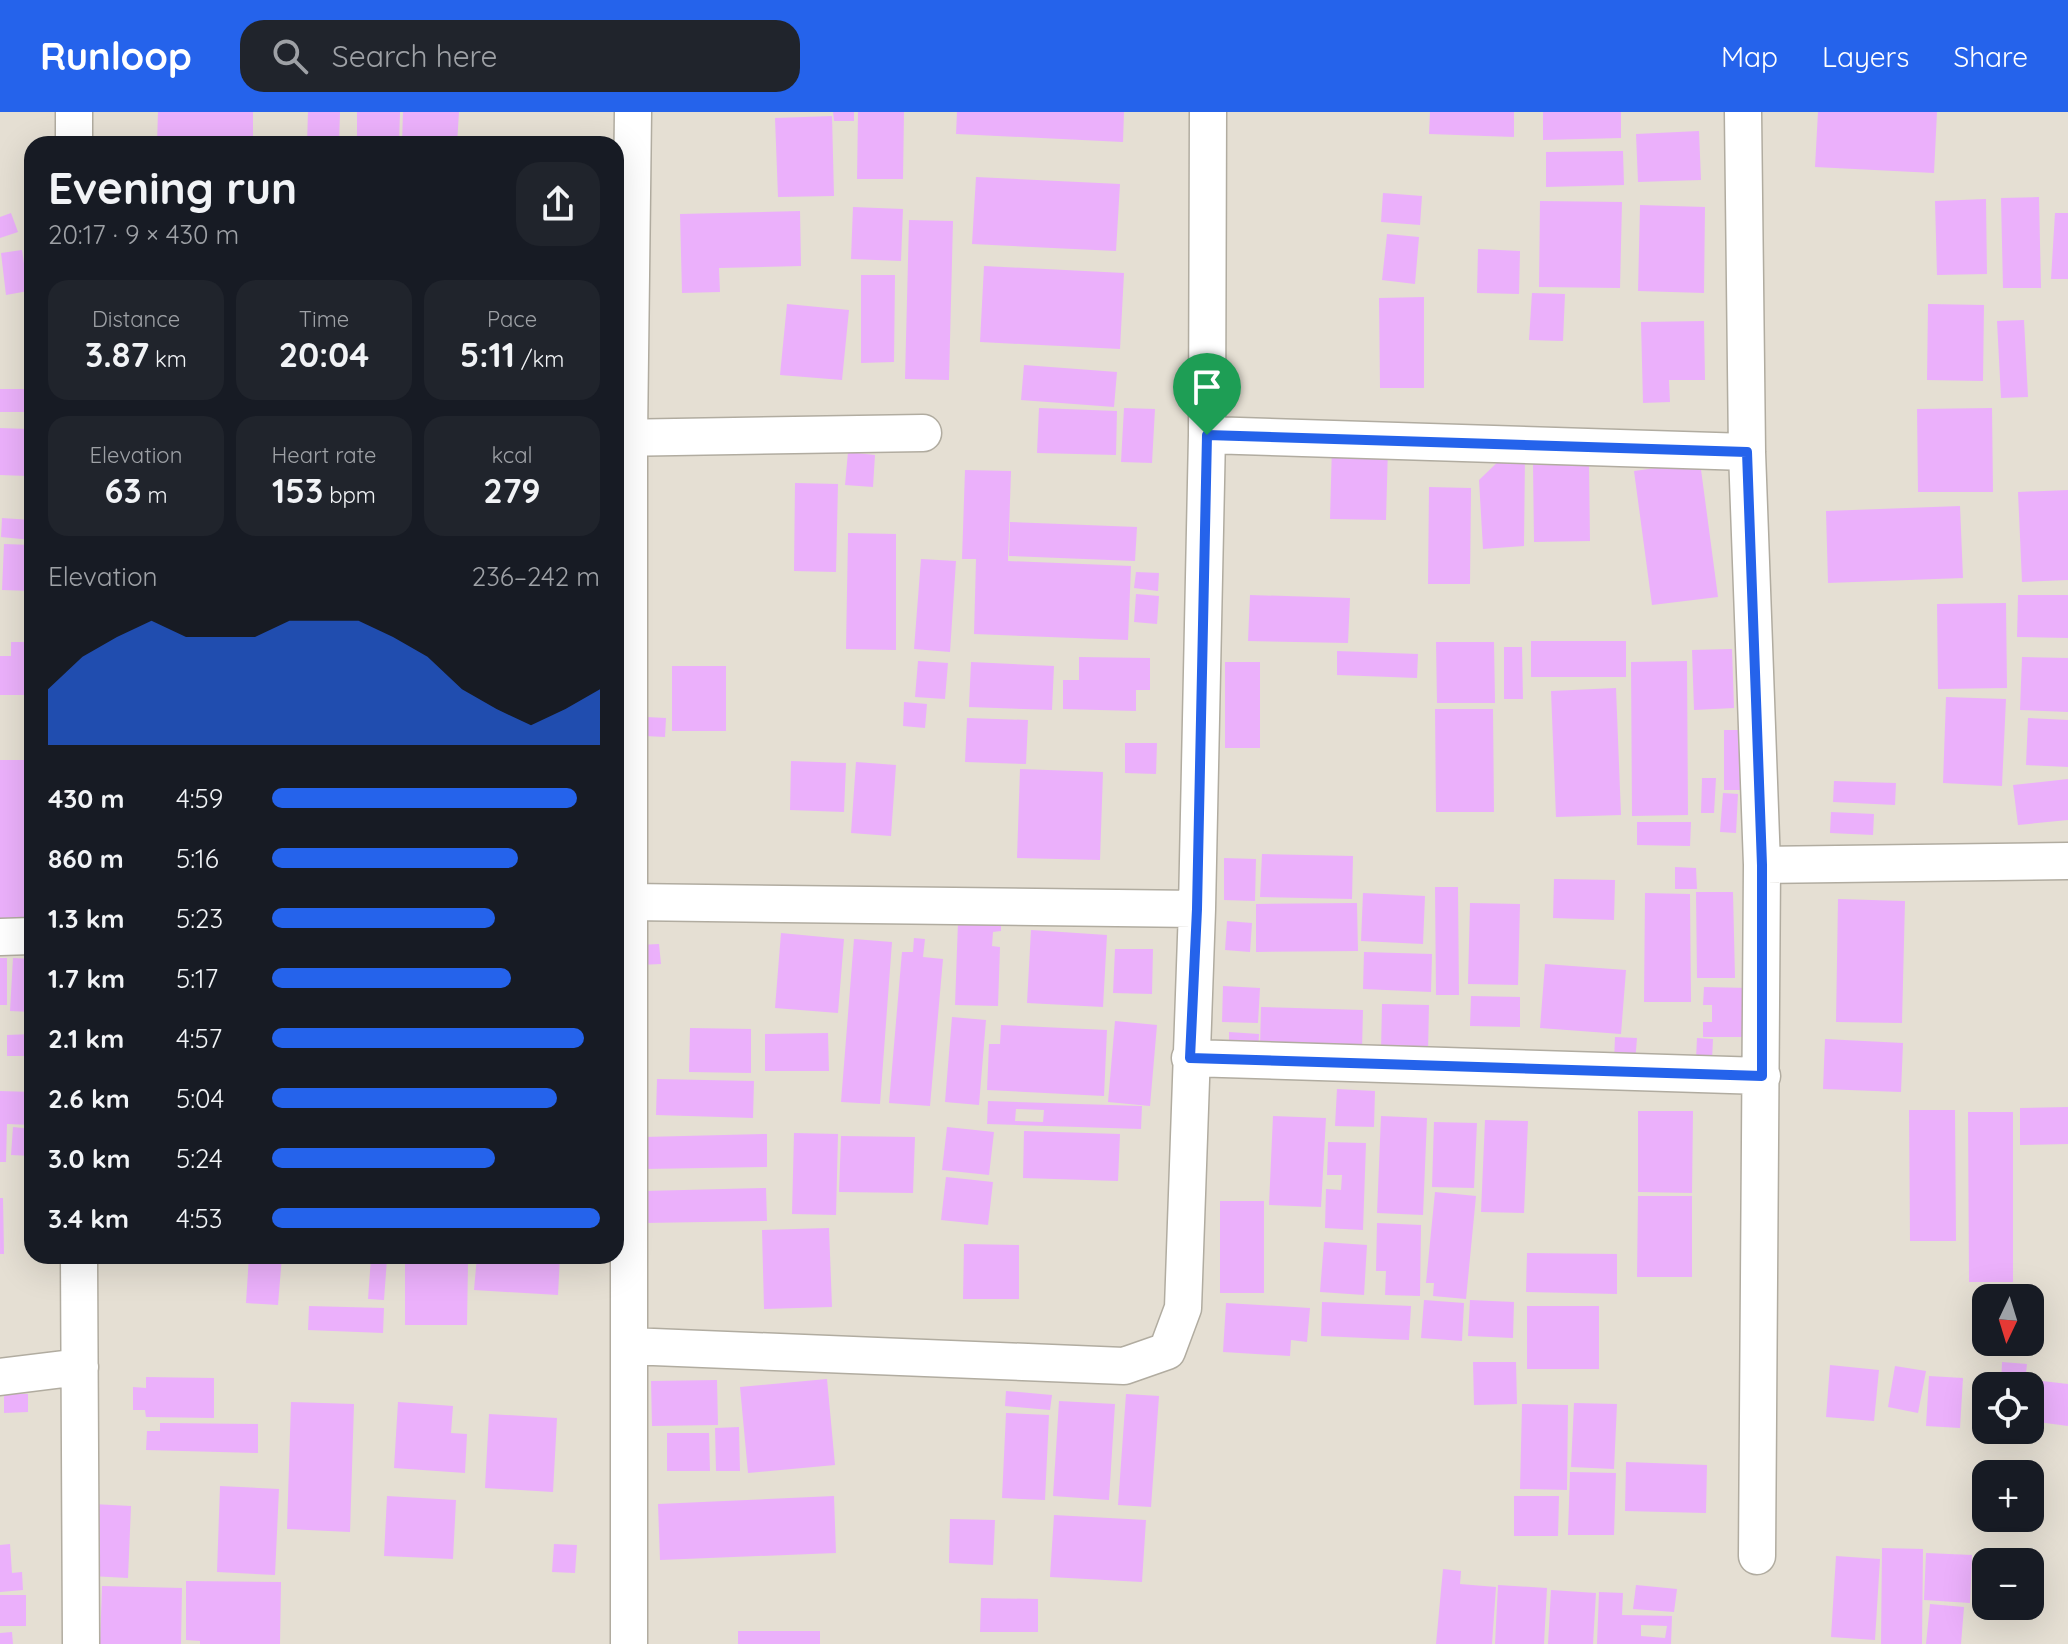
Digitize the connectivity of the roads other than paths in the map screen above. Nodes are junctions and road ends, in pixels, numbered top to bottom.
1 (74, 112) edge
2 (633, 112) edge
3 (1208, 112) edge
4 (1743, 112) edge
5 (74, 136) edge
6 (624, 379) edge
7 (923, 433) dead end
8 (1207, 435) junction
9 (624, 438) edge
10 (1747, 452) junction
11 (624, 554) edge
12 (2068, 861) edge
13 (1762, 865) junction
14 (630, 902) junction
15 (1197, 909) junction
16 (24, 936) edge
17 (0, 937) edge
18 (1190, 1058) junction
19 (1762, 1076) junction
20 (79, 1264) edge
21 (629, 1346) junction
22 (80, 1367) junction
23 (0, 1377) edge
24 (1757, 1556) dead end
25 (81, 1644) edge
26 (629, 1644) edge

1 - 5 street
2 - 6 street
3 - 8 street
4 - 10 street
7 - 9 street
8 - 10 street
8 - 15 street
10 - 13 street
11 - 14 street
12 - 13 street
13 - 19 street
14 - 15 street
14 - 21 street
15 - 18 street
16 - 17 street
18 - 19 street
18 - 21 street
19 - 24 street
20 - 22 street
21 - 26 street
22 - 23 street
22 - 25 street

